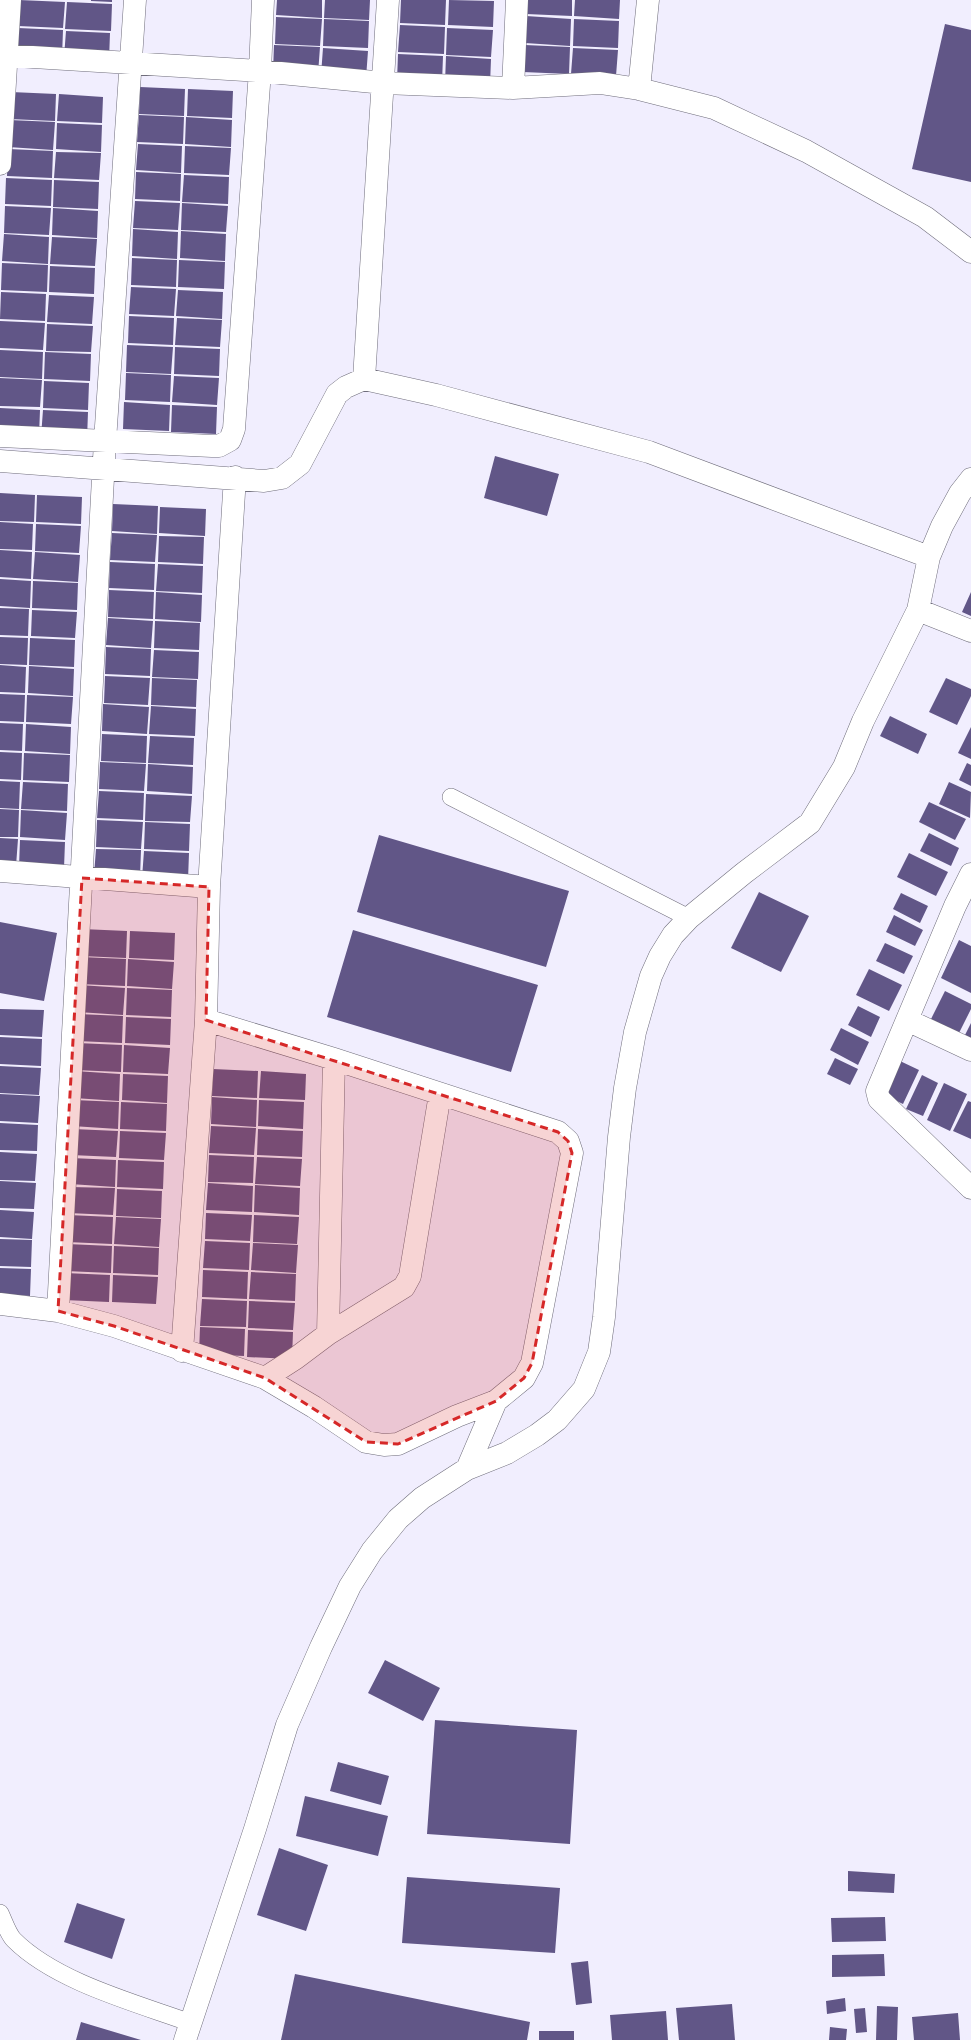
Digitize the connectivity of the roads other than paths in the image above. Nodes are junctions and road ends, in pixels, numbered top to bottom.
1 (10, 0) edge
2 (135, 0) edge
3 (263, 0) edge
4 (388, 0) edge
5 (517, 0) edge
6 (648, 0) edge
7 (4, 55) edge
8 (132, 64) junction
9 (260, 71) junction
10 (384, 83) junction
11 (512, 88) junction
12 (640, 89) junction
13 (0, 164) edge
14 (971, 252) edge
15 (364, 379) junction
16 (0, 436) edge
17 (105, 441) junction
18 (0, 461) edge
19 (104, 470) junction
20 (235, 477) junction
21 (971, 479) edge
22 (929, 557) junction
23 (918, 610) junction
24 (971, 631) edge
25 (451, 797) dead end
26 (0, 871) edge
27 (971, 874) edge
28 (82, 878) junction
29 (209, 887) junction
30 (963, 910) edge
31 (689, 918) junction
32 (206, 1020) junction
33 (908, 1020) junction
34 (971, 1050) edge
35 (334, 1058) junction
36 (440, 1094) junction
37 (971, 1188) edge
38 (0, 1304) edge
39 (58, 1311) junction
40 (328, 1334) junction
41 (182, 1351) junction
42 (265, 1378) junction
43 (496, 1401) junction
44 (467, 1469) junction
45 (0, 1913) edge
46 (188, 2032) edge

1 - 7 street
2 - 8 street
3 - 9 street
4 - 10 street
5 - 11 street
6 - 12 street
7 - 8 street
7 - 13 street
8 - 9 street
8 - 17 street
9 - 10 street
9 - 17 street
10 - 11 street
10 - 15 street
11 - 12 street
12 - 14 street
15 - 20 street
15 - 22 street
16 - 17 street
17 - 19 street
18 - 19 street
19 - 20 street
19 - 28 street
20 - 29 street
21 - 22 street
22 - 23 street
23 - 24 street
23 - 31 street
25 - 31 lane
26 - 28 street
27 - 30 street
28 - 29 street
28 - 39 street
29 - 32 street
30 - 33 street
31 - 44 street
32 - 35 street
32 - 41 street
33 - 34 street
33 - 37 street
35 - 36 street
35 - 40 street
36 - 40 street
36 - 43 street
38 - 39 street
39 - 41 street
40 - 42 street
41 - 42 street
42 - 43 street
43 - 44 street
44 - 46 street
45 - 46 lane

